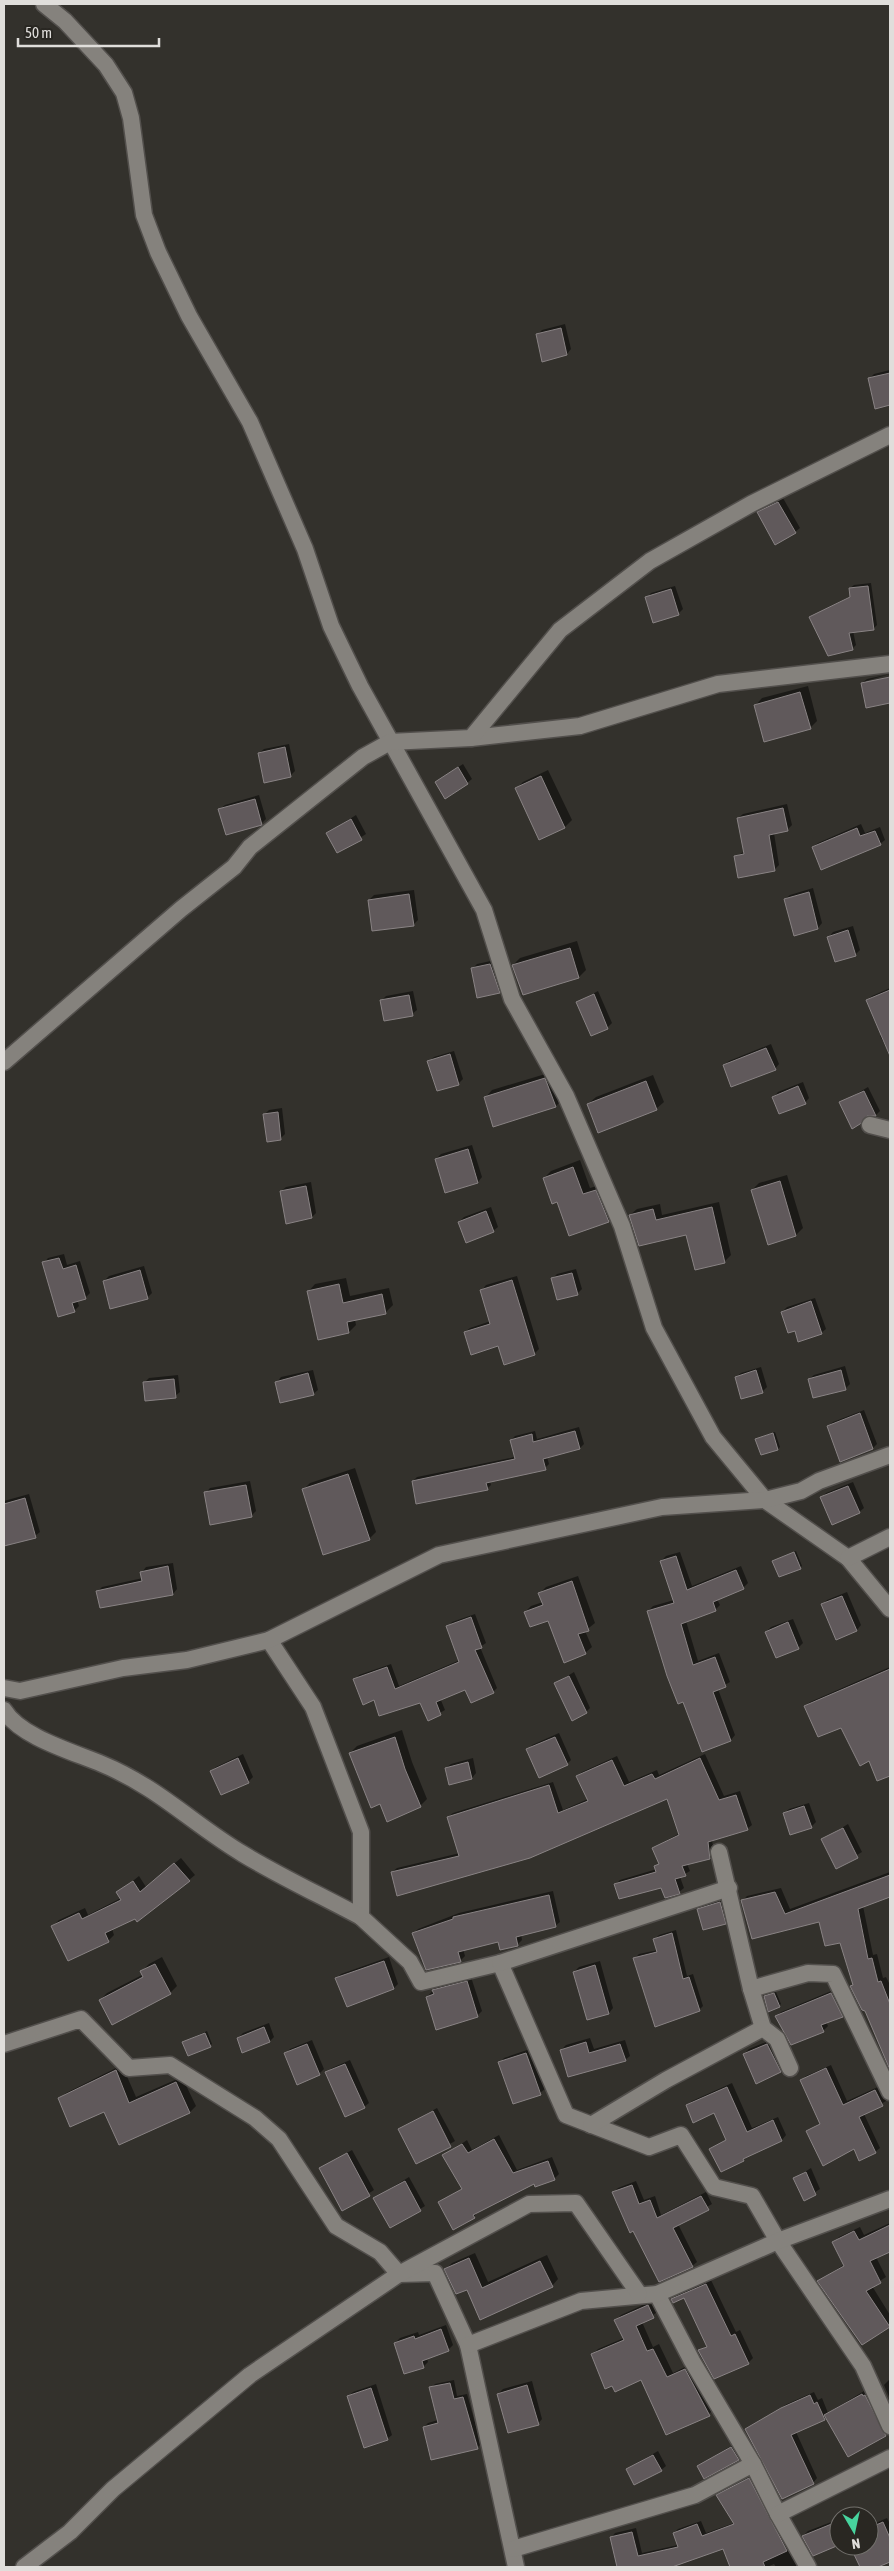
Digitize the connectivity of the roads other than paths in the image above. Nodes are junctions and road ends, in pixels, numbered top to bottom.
1 (44, 4) edge
2 (890, 435) edge
3 (890, 664) edge
4 (471, 738) junction
5 (390, 742) junction
6 (4, 1062) edge
7 (870, 1125) dead end
8 (890, 1130) edge
9 (890, 1455) edge
10 (765, 1500) junction
11 (890, 1537) edge
12 (848, 1558) junction
13 (890, 1609) edge
14 (269, 1640) junction
15 (4, 1688) edge
16 (4, 1710) edge
17 (719, 1852) dead end
18 (729, 1888) junction
19 (361, 1916) junction
20 (500, 1963) junction
21 (751, 1989) junction
22 (763, 2028) junction
23 (4, 2044) edge
24 (790, 2068) dead end
25 (890, 2092) edge
26 (591, 2125) junction
27 (890, 2199) edge
28 (778, 2240) junction
29 (399, 2274) junction
30 (639, 2294) junction
31 (657, 2294) junction
32 (468, 2345) junction
33 (890, 2426) edge
34 (890, 2458) edge
35 (754, 2464) junction
36 (778, 2514) junction
37 (513, 2549) junction
38 (24, 2567) edge
39 (516, 2567) edge
40 (808, 2567) edge

1 - 5 street
2 - 4 street
3 - 4 street
4 - 5 street
5 - 6 street
5 - 10 street
7 - 8 street
9 - 10 street
10 - 12 street
10 - 14 street
11 - 12 street
12 - 13 street
14 - 15 street
14 - 19 street
16 - 19 street
17 - 18 street
18 - 20 street
18 - 21 street
19 - 20 street
20 - 26 street
21 - 22 street
21 - 25 street
22 - 24 street
22 - 26 street
23 - 29 street
26 - 28 street
27 - 28 street
28 - 31 street
28 - 33 street
29 - 30 street
29 - 32 street
29 - 38 street
30 - 31 street
30 - 32 street
31 - 35 street
32 - 37 street
34 - 36 street
35 - 36 street
35 - 37 street
36 - 40 street
37 - 39 street

